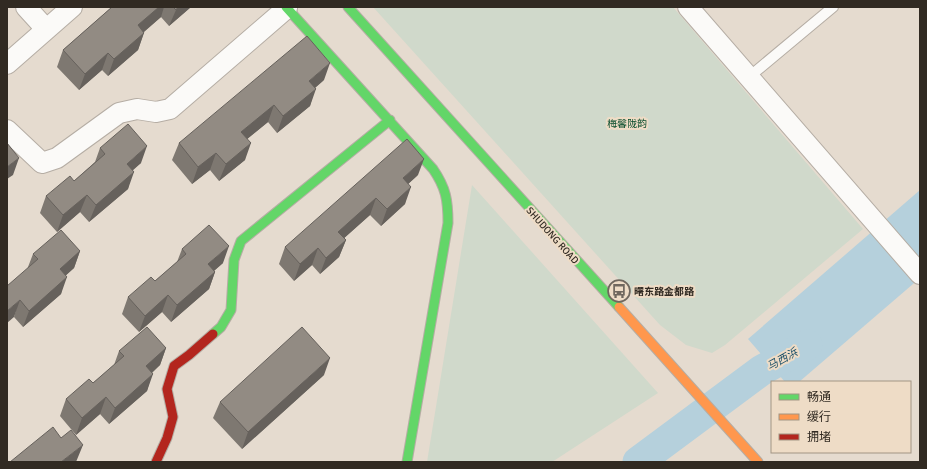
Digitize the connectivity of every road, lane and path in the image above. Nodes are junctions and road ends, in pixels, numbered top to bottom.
1 (26, 7) edge
2 (72, 7) edge
3 (286, 7) edge
4 (348, 7) edge
5 (688, 7) edge
6 (833, 7) edge
7 (46, 29) junction
8 (7, 64) edge
9 (749, 78) junction
10 (390, 120) junction
11 (7, 130) edge
12 (920, 274) edge
13 (156, 462) edge
14 (407, 462) edge
15 (758, 462) edge

1 - 7 street
2 - 7 street
3 - 10 street
3 - 11 street
4 - 15 street, SHUDONG ROAD
5 - 9 street
6 - 9 lane
7 - 8 street
9 - 12 street
10 - 13 street
10 - 14 street

